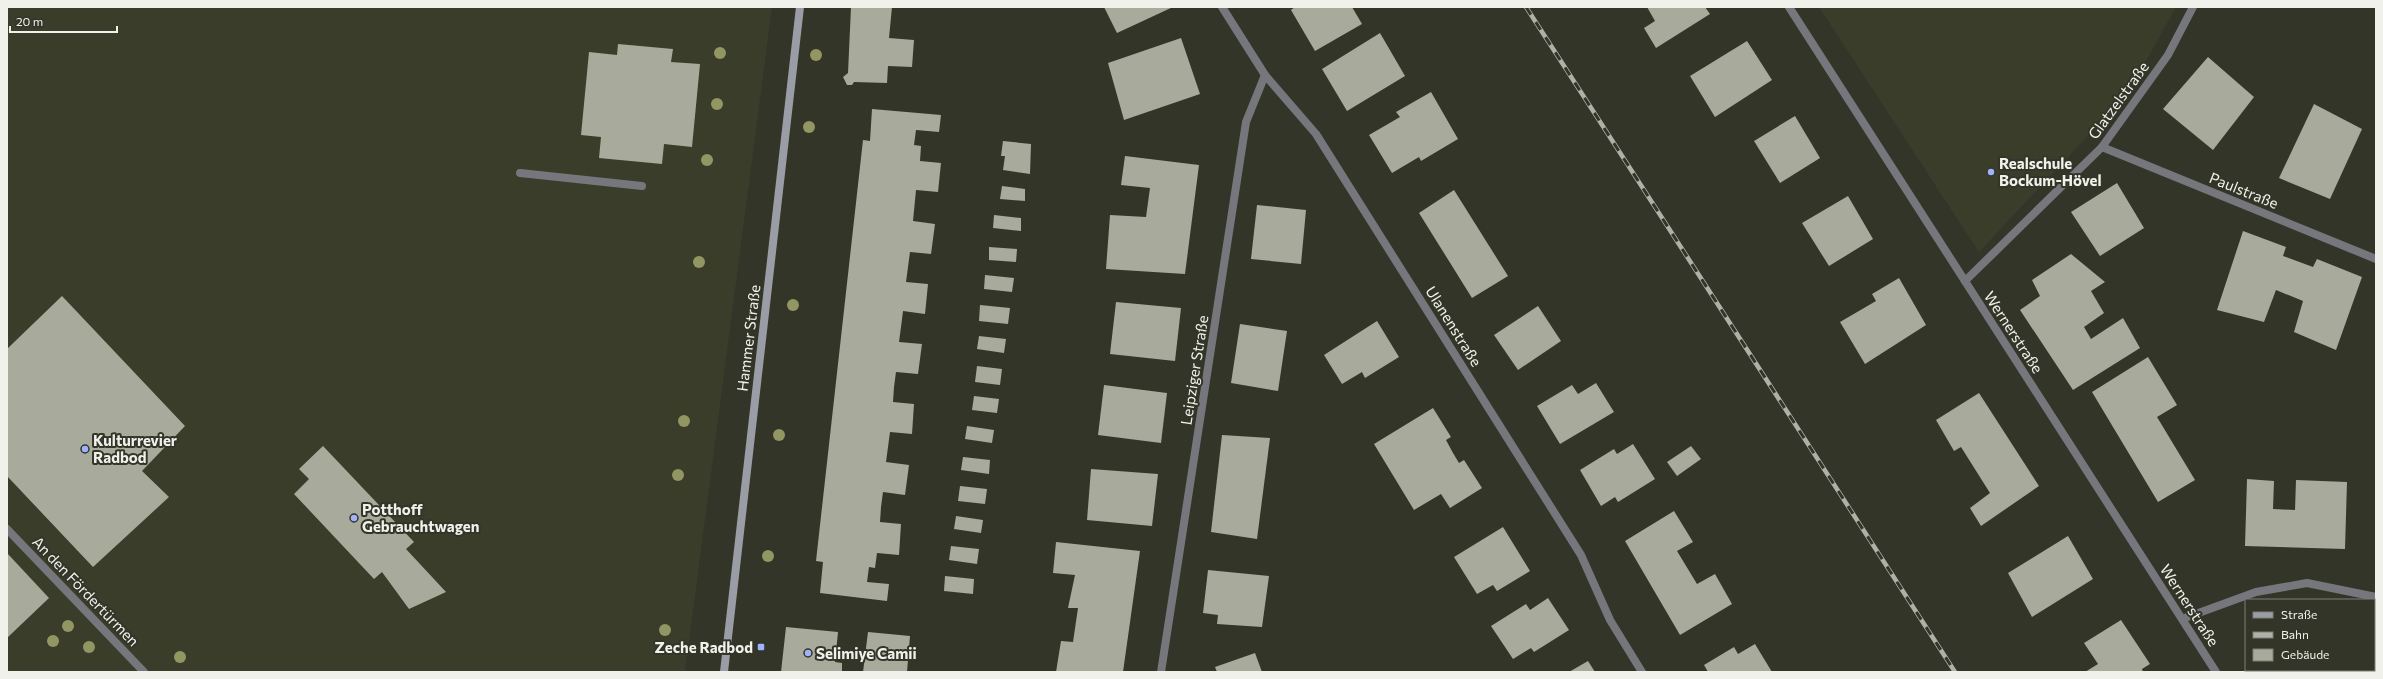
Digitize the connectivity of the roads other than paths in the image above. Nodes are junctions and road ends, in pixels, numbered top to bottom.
1 (800, 7) edge
2 (1222, 7) edge
3 (1789, 7) edge
4 (2193, 7) edge
5 (1265, 75) junction
6 (2102, 147) junction
7 (520, 173) dead end
8 (642, 186) dead end
9 (2376, 259) edge
10 (1965, 281) junction
11 (7, 528) edge
12 (2376, 597) edge
13 (2182, 619) junction
14 (144, 672) edge
15 (724, 672) edge
16 (1161, 672) edge
17 (1642, 672) edge
18 (2216, 672) edge

1 - 15 main road, Hammer Straße
2 - 5 street, Ulanenstraße
3 - 10 street, Wernerstraße
4 - 6 street, Glatzelstraße
5 - 16 street, Leipziger Straße
5 - 17 street, Ulanenstraße
6 - 9 street, Paulstraße
6 - 10 street, Glatzelstraße
7 - 8 street
10 - 13 street, Wernerstraße
11 - 14 street, An den Fördertürmen
12 - 13 street
13 - 18 street, Wernerstraße

